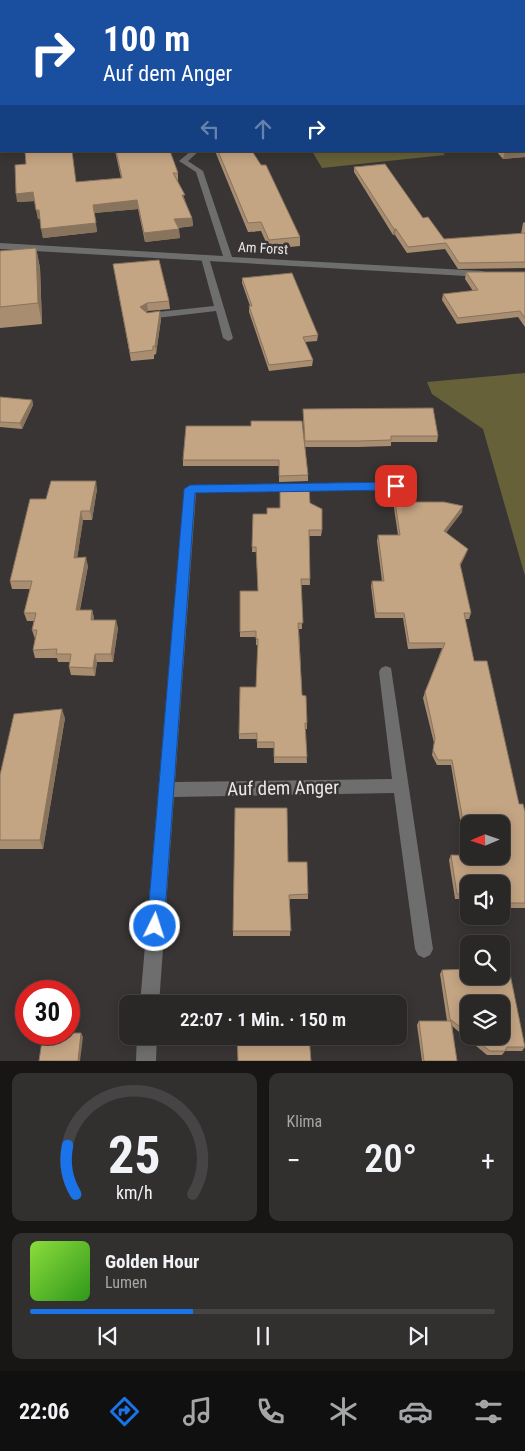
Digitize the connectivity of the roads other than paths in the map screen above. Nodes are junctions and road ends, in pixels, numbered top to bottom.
1 (195, 152) edge
2 (0, 246) edge
3 (205, 258) junction
4 (229, 260) junction
5 (490, 274) edge
6 (220, 308) junction
7 (148, 316) edge
8 (228, 338) dead end
9 (396, 486) dead end
10 (386, 672) dead end
11 (401, 786) junction
12 (166, 790) junction
13 (424, 949) dead end
14 (150, 995) edge
15 (147, 1045) edge
16 (146, 1061) edge

1 - 4 street
2 - 3 street, Am Forst
3 - 4 street, Am Forst
3 - 6 street
4 - 5 street, Am Forst
6 - 7 street
6 - 8 street
9 - 12 street
10 - 11 street
11 - 12 street, Auf dem Anger
11 - 13 street
12 - 14 street
15 - 16 street

